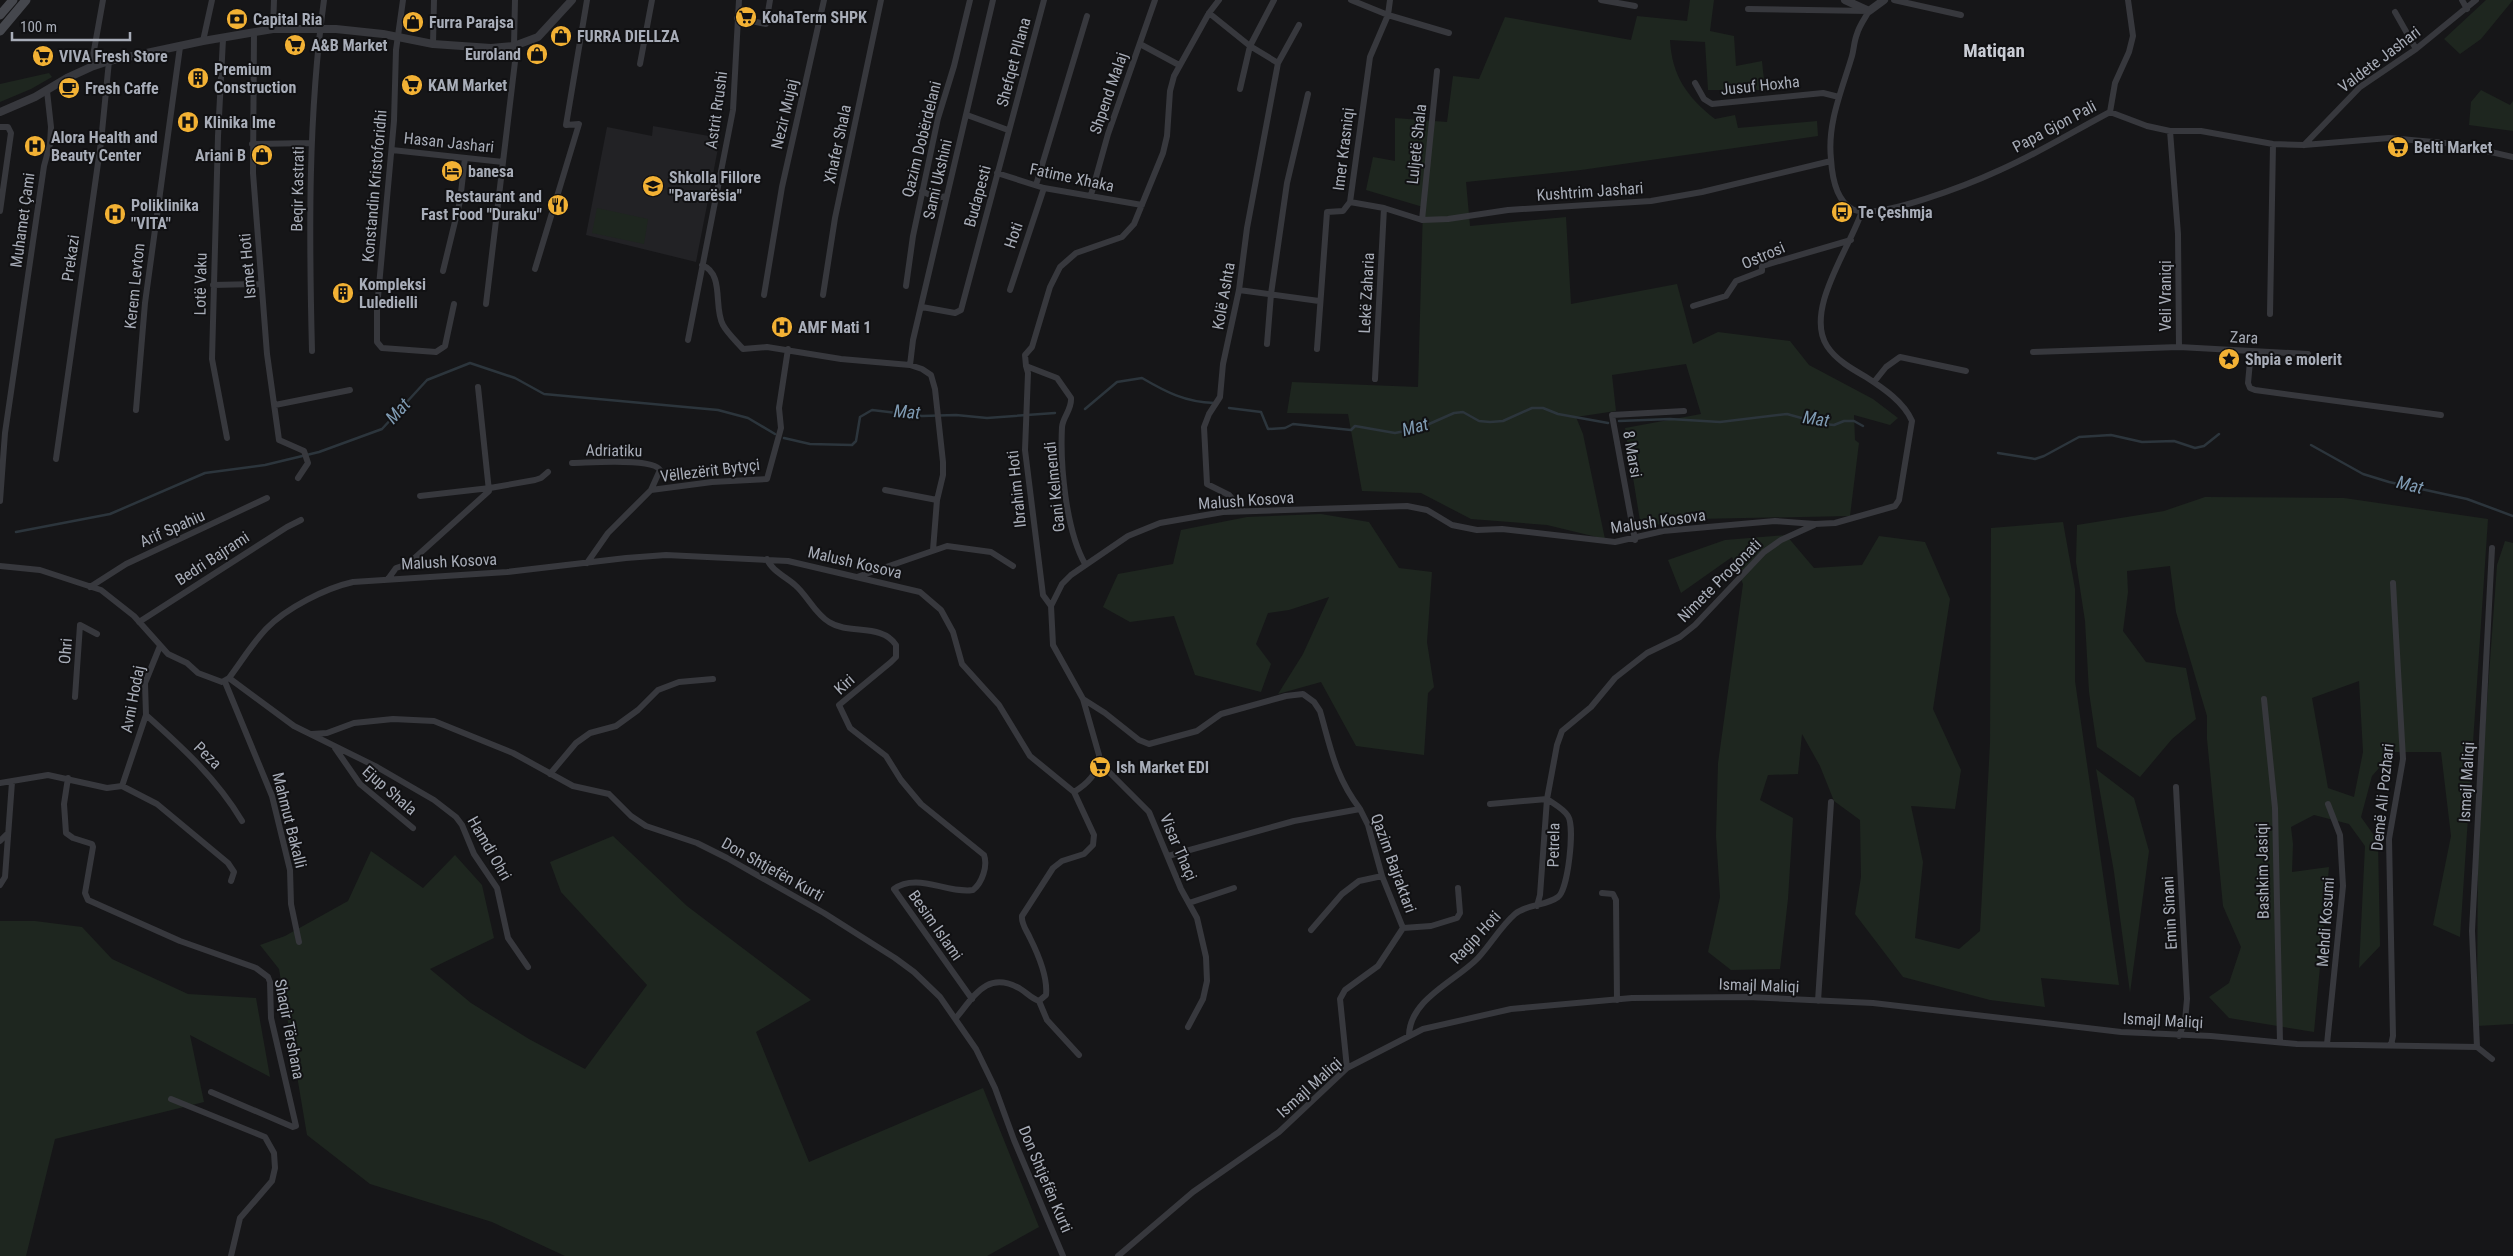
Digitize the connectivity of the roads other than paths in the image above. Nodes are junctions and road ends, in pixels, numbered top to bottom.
1 (13, 0) edge
2 (26, 0) edge
3 (103, 0) edge
4 (212, 0) edge
5 (274, 0) edge
6 (324, 0) edge
7 (402, 0) edge
8 (434, 0) edge
9 (516, 0) edge
10 (571, 0) edge
11 (588, 0) edge
12 (652, 0) edge
13 (739, 0) edge
14 (770, 0) edge
15 (824, 0) edge
16 (882, 0) edge
17 (970, 0) edge
18 (993, 0) edge
19 (1044, 0) edge
20 (1156, 0) edge
21 (1219, 0) edge
22 (1274, 0) edge
23 (1351, 0) edge
24 (1390, 0) edge
25 (1601, 0) edge
26 (1845, 0) edge
27 (1884, 0) edge
28 (1894, 0) edge
29 (2128, 0) edge
30 (2462, 0) edge
31 (2476, 0) edge
32 (1635, 6) dead end
33 (1748, 9) dead end
34 (2467, 9) junction
35 (1869, 11) junction
36 (2395, 12) dead end
37 (1209, 13) junction
38 (0, 15) edge
39 (1388, 15) junction
40 (1087, 16) dead end
41 (1961, 16) dead end
42 (736, 18) junction
43 (1299, 25) dead end
44 (321, 28) junction
45 (273, 29) junction
46 (0, 31) edge
47 (254, 32) junction
48 (1449, 33) dead end
49 (398, 37) junction
50 (223, 38) junction
51 (203, 41) junction
52 (433, 44) junction
53 (1140, 44) junction
54 (516, 46) junction
55 (1250, 46) junction
56 (180, 47) junction
57 (2416, 49) junction
58 (109, 61) junction
59 (1278, 63) junction
60 (640, 64) dead end
61 (1179, 65) junction
62 (91, 67) junction
63 (1437, 71) dead end
64 (1695, 83) dead end
65 (1240, 89) dead end
66 (47, 91) junction
67 (1308, 94) dead end
68 (1839, 97) junction
69 (0, 112) edge
70 (2110, 112) junction
71 (967, 115) junction
72 (0, 127) edge
73 (1008, 130) junction
74 (2170, 131) junction
75 (311, 143) junction
76 (252, 144) junction
77 (2273, 144) junction
78 (2304, 145) junction
79 (392, 150) junction
80 (2513, 157) edge
81 (465, 158) junction
82 (1831, 160) junction
83 (503, 162) junction
84 (997, 173) junction
85 (1036, 185) junction
86 (1044, 188) junction
87 (922, 191) junction
88 (1091, 195) junction
89 (946, 196) junction
90 (1350, 202) junction
91 (1142, 205) junction
92 (1384, 208) junction
93 (0, 211) edge
94 (1862, 211) junction
95 (1422, 220) junction
96 (1852, 240) junction
97 (702, 265) junction
98 (535, 268) dead end
99 (443, 271) dead end
100 (262, 284) junction
101 (213, 285) junction
102 (906, 286) dead end
103 (1010, 290) dead end
104 (1239, 290) junction
105 (1271, 294) junction
106 (764, 295) dead end
107 (823, 295) dead end
108 (1319, 300) junction
109 (454, 304) dead end
110 (486, 304) dead end
111 (1693, 306) dead end
112 (922, 307) junction
113 (2270, 314) dead end
114 (688, 340) dead end
115 (1267, 344) dead end
116 (2179, 346) junction
117 (788, 349) junction
118 (1317, 349) dead end
119 (312, 350) dead end
120 (2251, 350) junction
121 (2033, 352) dead end
122 (2308, 354) dead end
123 (910, 365) junction
124 (1026, 366) junction
125 (1966, 371) dead end
126 (1375, 379) dead end
127 (1874, 382) junction
128 (478, 387) dead end
129 (350, 390) dead end
130 (275, 405) junction
131 (136, 410) dead end
132 (1684, 411) dead end
133 (2441, 415) dead end
134 (227, 438) dead end
135 (56, 459) dead end
136 (572, 463) dead end
137 (548, 472) dead end
138 (298, 478) dead end
139 (490, 488) junction
140 (651, 490) junction
141 (885, 490) dead end
142 (420, 496) dead end
143 (267, 498) dead end
144 (937, 500) junction
145 (0, 501) edge
146 (1243, 511) junction
147 (301, 520) dead end
148 (1815, 524) junction
149 (1635, 540) junction
150 (2492, 548) dead end
151 (934, 550) junction
152 (767, 559) junction
153 (587, 563) junction
154 (1085, 564) junction
155 (0, 566) edge
156 (1013, 566) dead end
157 (854, 578) junction
158 (388, 579) junction
159 (2393, 583) dead end
160 (90, 587) junction
161 (1051, 606) junction
162 (139, 622) junction
163 (97, 634) dead end
164 (160, 646) junction
165 (713, 679) dead end
166 (227, 680) junction
167 (75, 697) dead end
168 (1083, 699) junction
169 (2264, 699) dead end
170 (146, 715) junction
171 (312, 734) junction
172 (334, 747) junction
173 (1099, 762) junction
174 (550, 774) junction
175 (68, 778) junction
176 (12, 782) junction
177 (0, 783) edge
178 (122, 786) junction
179 (2176, 787) dead end
180 (1074, 792) junction
181 (1547, 799) junction
182 (1831, 802) dead end
183 (1490, 804) dead end
184 (2328, 804) dead end
185 (1360, 809) junction
186 (242, 821) dead end
187 (412, 828) dead end
188 (9, 832) junction
189 (0, 841) edge
190 (1168, 856) junction
191 (1382, 876) junction
192 (231, 881) dead end
193 (0, 885) edge
194 (977, 887) joint
195 (1234, 888) dead end
196 (1458, 888) dead end
197 (1602, 893) dead end
198 (1558, 898) joint
199 (1189, 903) junction
200 (1537, 906) junction
201 (1403, 928) junction
202 (1310, 930) dead end
203 (299, 942) dead end
204 (528, 967) dead end
205 (972, 999) junction
206 (1617, 1000) junction
207 (1039, 1001) junction
208 (1818, 1001) junction
209 (956, 1018) junction
210 (1188, 1027) dead end
211 (1409, 1035) junction
212 (2179, 1036) junction
213 (2280, 1042) junction
214 (2327, 1044) junction
215 (2391, 1045) junction
216 (2477, 1047) junction
217 (1078, 1055) dead end
218 (2492, 1059) dead end
219 (1347, 1068) junction
220 (211, 1092) dead end
221 (171, 1099) dead end
222 (231, 1256) edge
223 (1063, 1256) edge
224 (1118, 1256) edge

1 - 38 main road
2 - 46 main road
3 - 62 street
4 - 51 street
5 - 45 street
6 - 44 street, Beqir Kastrati
7 - 49 street, Konstandin Kristoforidhi
8 - 52 street
9 - 54 street
10 - 54 street
11 - 98 street
12 - 60 street
13 - 42 street, Astrit Rrushi
14 - 42 street
15 - 106 street, Nezir Mujaj
16 - 107 street, Xhafer Shala
17 - 87 street, Qazim Dobërdelani
18 - 71 street, Sami Ukshini
19 - 73 street, Shefqet Pllana
20 - 53 street, Shpend Malaj
21 - 37 street
22 - 55 street
23 - 39 street
24 - 39 street, Imer Krasniqi
25 - 32 street
26 - 35 street
27 - 35 street
28 - 41 street
29 - 70 street
30 - 34 street
31 - 34 street, Valdete Jashari
33 - 35 street
34 - 57 street, Valdete Jashari
35 - 68 street
36 - 57 street
37 - 55 street
37 - 61 street
39 - 48 street
39 - 90 street, Imer Krasniqi
40 - 85 street
42 - 97 street, Astrit Rrushi
43 - 59 street, Kolë Ashta
44 - 45 street
44 - 49 street
44 - 75 street, Beqir Kastrati
45 - 47 street
47 - 50 street
47 - 76 street, Ismet Hoti
49 - 52 street
49 - 79 street, Konstandin Kristoforidhi
50 - 51 street
50 - 101 street, Lotë Vaku
51 - 56 street
52 - 54 street
53 - 61 street
53 - 88 street, Shpend Malaj
54 - 83 street
55 - 59 street
55 - 65 street
56 - 58 street
56 - 131 street, Kerem Levton
57 - 78 street, Valdete Jashari
58 - 62 street
58 - 135 street, Prekazi
59 - 104 street, Kolë Ashta
61 - 91 street
62 - 66 street
63 - 95 street, Luljetë Shala
64 - 68 street, Jusuf Hoxha
66 - 69 street
66 - 145 street, Muhamet Çami
67 - 105 street
68 - 82 street
70 - 74 street, Papa Gjon Pali
70 - 94 street, Papa Gjon Pali
71 - 73 street
71 - 89 street, Sami Ukshini
72 - 93 street
73 - 84 street, Budapesti
74 - 77 street, Papa Gjon Pali
74 - 116 street, Veli Vraniqi
75 - 76 street
75 - 119 street, Beqir Kastrati
76 - 100 street, Ismet Hoti
77 - 78 street, Papa Gjon Pali
77 - 113 street
78 - 80 street, Papa Gjon Pali
79 - 81 street, Hasan Jashari
79 - 109 street, Konstandin Kristoforidhi
81 - 83 street, Hasan Jashari
81 - 99 street
82 - 94 street
82 - 95 street, Kushtrim Jashari
83 - 110 street
84 - 85 street, Fatime Xhaka
84 - 112 street, Budapesti
85 - 86 street, Fatime Xhaka
86 - 88 street, Fatime Xhaka
86 - 103 street, Hoti
87 - 89 street
87 - 102 street, Qazim Dobërdelani
88 - 91 street, Fatime Xhaka
89 - 112 street, Sami Ukshini
90 - 92 street, Kushtrim Jashari
90 - 108 street, Imer Krasniqi
91 - 124 street
92 - 95 street, Kushtrim Jashari
92 - 126 street, Lekë Zaharia
94 - 96 street, Malush Kosova
96 - 111 street, Ostrosi
96 - 127 street, Malush Kosova
97 - 114 street, Astrit Rrushi
97 - 117 street
100 - 101 street
100 - 130 street, Ismet Hoti
101 - 134 street, Lotë Vaku
104 - 105 street
104 - 146 street, Kolë Ashta
105 - 108 street
105 - 115 street
108 - 118 street, Imer Krasniqi
112 - 123 street, Sami Ukshini
116 - 120 street, Zara
116 - 121 street, Veli Vraniqi
117 - 123 street
117 - 140 street, Vëllezërit Bytyçi
120 - 122 street, Zara
120 - 133 street
123 - 144 street
124 - 154 street, Gani Kelmendi
124 - 161 street, Ibrahim Hoti
125 - 127 street
127 - 148 street, Malush Kosova
128 - 139 street
129 - 130 street
130 - 138 street, Ismet Hoti
132 - 149 street, 8 Marsi
136 - 140 street, Adriatiku
137 - 139 street
139 - 142 street
139 - 158 street
140 - 153 street, Vëllezërit Bytyçi
141 - 144 street
143 - 160 street, Arif Spahiu
144 - 151 street
146 - 149 street, Malush Kosova
146 - 154 street, Malush Kosova
147 - 162 street, Bedri Bajrami
148 - 149 street, Malush Kosova
148 - 181 street, Nimete Progonati
150 - 216 street, Ismajl Maliqi
151 - 156 street
151 - 157 street
152 - 153 street, Malush Kosova
152 - 157 street, Malush Kosova
152 - 194 street, Kiri
153 - 158 street, Malush Kosova
154 - 161 street, Malush Kosova
155 - 160 street
157 - 180 street, Malush Kosova
158 - 166 street, Malush Kosova
159 - 215 street, Demë Ali Pozhari
160 - 162 street
161 - 168 street, Malush Kosova
162 - 164 street
163 - 167 street, Ohri
164 - 166 street
164 - 170 street, Avni Hodaj
165 - 174 street
166 - 171 street
166 - 203 street, Mahmut Bakalli
168 - 173 street, Malush Kosova
168 - 185 street
169 - 213 street, Bashkim Jasiqi
170 - 178 street, Avni Hodaj
170 - 186 street, Peza
171 - 172 street
171 - 174 street, Don Shtjefën Kurti
172 - 187 street, Ejup Shala
172 - 204 street, Hamdi Ohri
173 - 180 street
173 - 190 street, Visar Thaçi
174 - 209 street, Don Shtjefën Kurti
175 - 176 street
175 - 178 street
175 - 220 street, Shaqir Tërshana
176 - 177 street
176 - 188 street
178 - 192 street
179 - 212 street, Emin Sinani
180 - 207 street
181 - 183 street
181 - 198 street, Petrela
181 - 200 street, Nimete Progonati
182 - 208 street
184 - 214 street, Mehdi Kosumi
185 - 190 street, Qazim Bajraktari
185 - 191 street, Qazim Bajraktari
188 - 189 street
188 - 193 street
190 - 199 street, Visar Thaçi
191 - 201 street, Qazim Bajraktari
191 - 202 street
194 - 205 street, Besim Islami
195 - 199 street, Visar Thaçi
196 - 201 street
197 - 206 street
198 - 200 street, Ragip Hoti
199 - 210 street, Visar Thaçi
200 - 211 street, Ragip Hoti
201 - 219 street, Qazim Bajraktari
205 - 207 street
205 - 209 street
206 - 208 street, Ismajl Maliqi
206 - 211 street, Ismajl Maliqi
207 - 217 street
208 - 212 street, Ismajl Maliqi
209 - 223 street, Don Shtjefën Kurti
211 - 219 street, Ismajl Maliqi
212 - 213 street, Ismajl Maliqi
213 - 214 street, Ismajl Maliqi
214 - 215 street, Ismajl Maliqi
215 - 216 street, Ismajl Maliqi
216 - 218 street
219 - 224 street, Ismajl Maliqi
221 - 222 street

